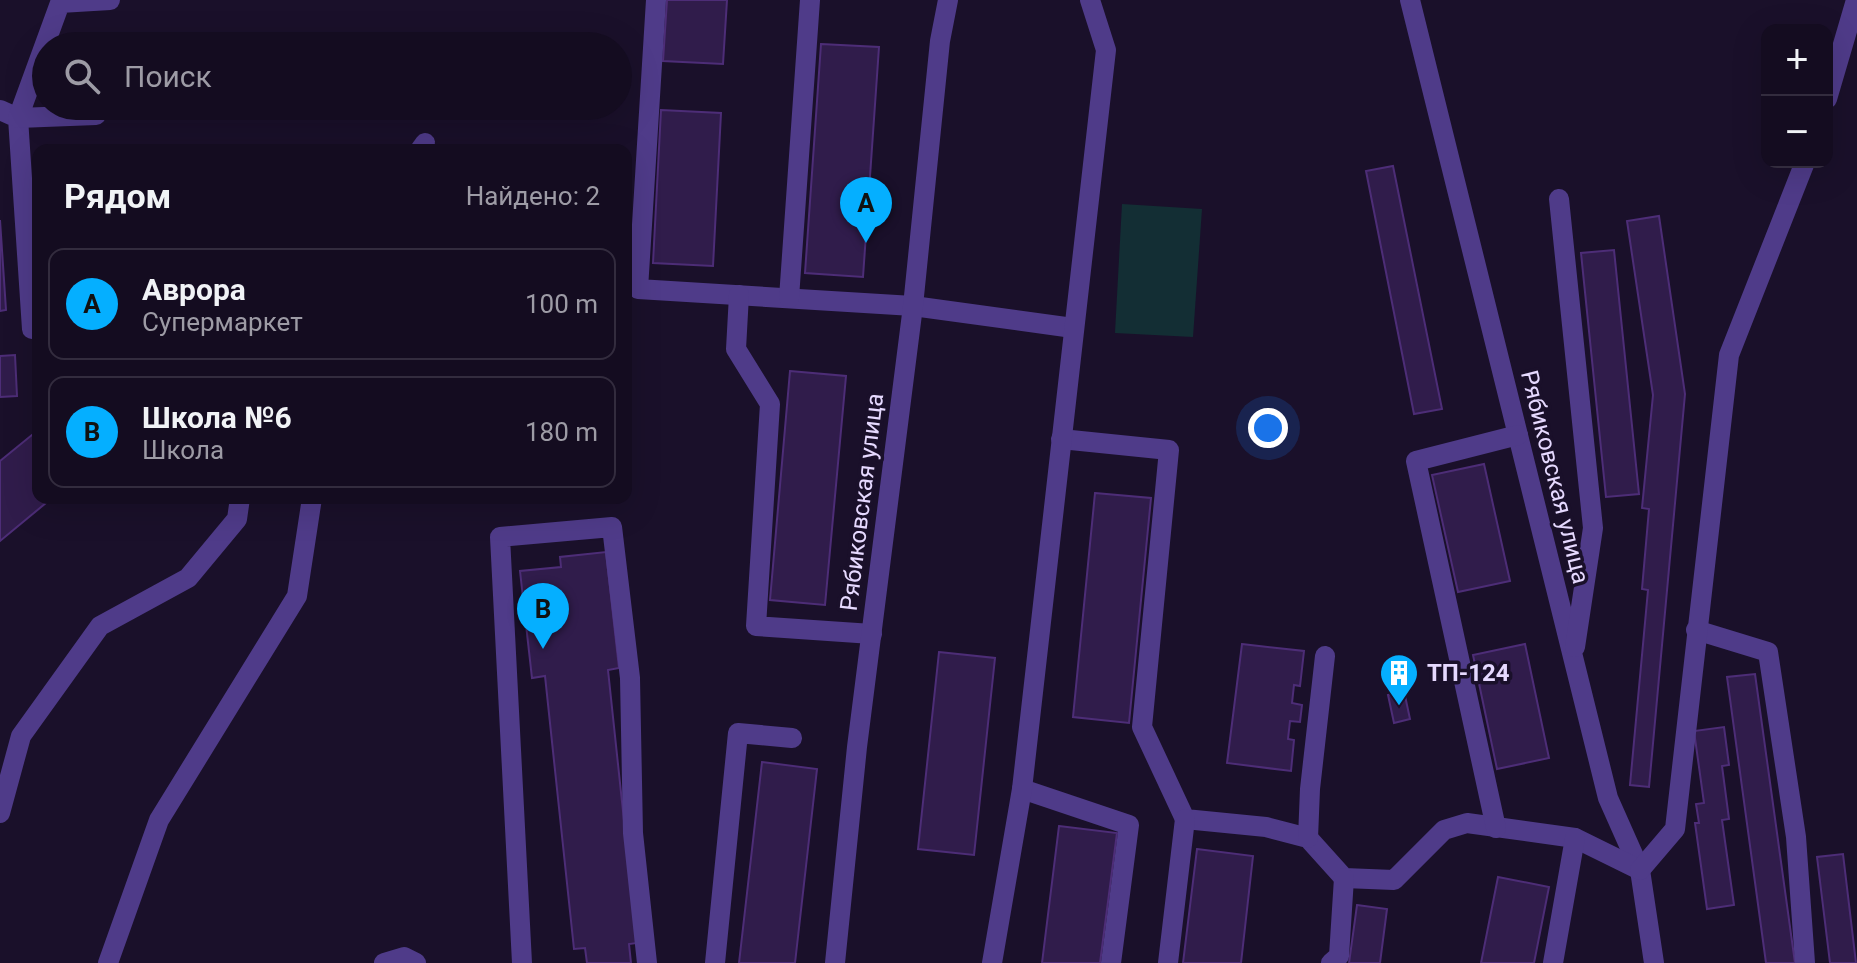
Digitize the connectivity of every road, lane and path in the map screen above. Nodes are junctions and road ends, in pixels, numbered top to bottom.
1 (110, 0) edge
2 (656, 0) edge
3 (810, 0) edge
4 (948, 0) edge
5 (1090, 0) edge
6 (1410, 0) edge
7 (1856, 0) edge
8 (47, 32) edge
9 (32, 64) edge
10 (1828, 96) edge
11 (9, 114) edge
12 (32, 114) edge
13 (1803, 168) edge
14 (1559, 199) dead end
15 (739, 295) junction
16 (789, 298) junction
17 (913, 306) junction
18 (1073, 328) junction
19 (32, 329) dead end
20 (1518, 435) junction
21 (1061, 439) junction
22 (239, 504) edge
23 (311, 504) edge
24 (1696, 630) junction
25 (872, 634) junction
26 (1325, 656) dead end
27 (1573, 659) junction
28 (792, 738) dead end
29 (1022, 789) junction
30 (0, 813) edge
31 (1185, 819) junction
32 (1496, 828) junction
33 (1308, 838) junction
34 (1575, 838) junction
35 (1640, 870) junction
36 (1344, 878) junction
37 (108, 963) edge
38 (384, 963) edge
39 (416, 963) edge
40 (522, 963) edge
41 (647, 963) edge
42 (715, 963) edge
43 (835, 963) edge
44 (992, 963) edge
45 (1111, 963) edge
46 (1168, 963) edge
47 (1331, 963) edge
48 (1553, 963) edge
49 (1654, 963) edge
50 (1805, 963) edge

1 - 8 street
2 - 15 street
3 - 16 street
4 - 17 street, Рябиковская улица
5 - 18 street
6 - 20 street, Рябиковская улица
7 - 10 street
9 - 11 street
11 - 12 street
11 - 19 street
13 - 24 street
14 - 27 street
15 - 16 street
15 - 25 street
16 - 17 street
17 - 18 street
17 - 25 street, Рябиковская улица
18 - 21 street
20 - 27 street, Рябиковская улица
20 - 32 street
21 - 29 street
21 - 31 street
22 - 30 street
23 - 37 street
24 - 35 street
24 - 50 street
25 - 43 street, Рябиковская улица
26 - 33 street
27 - 35 street, Рябиковская улица
28 - 42 street
29 - 44 street
29 - 45 street
31 - 33 street
31 - 46 street
32 - 34 street
32 - 36 street
33 - 36 street
34 - 35 street
34 - 48 street
35 - 49 street, Рябиковская улица
36 - 47 street
38 - 39 street
40 - 41 street

